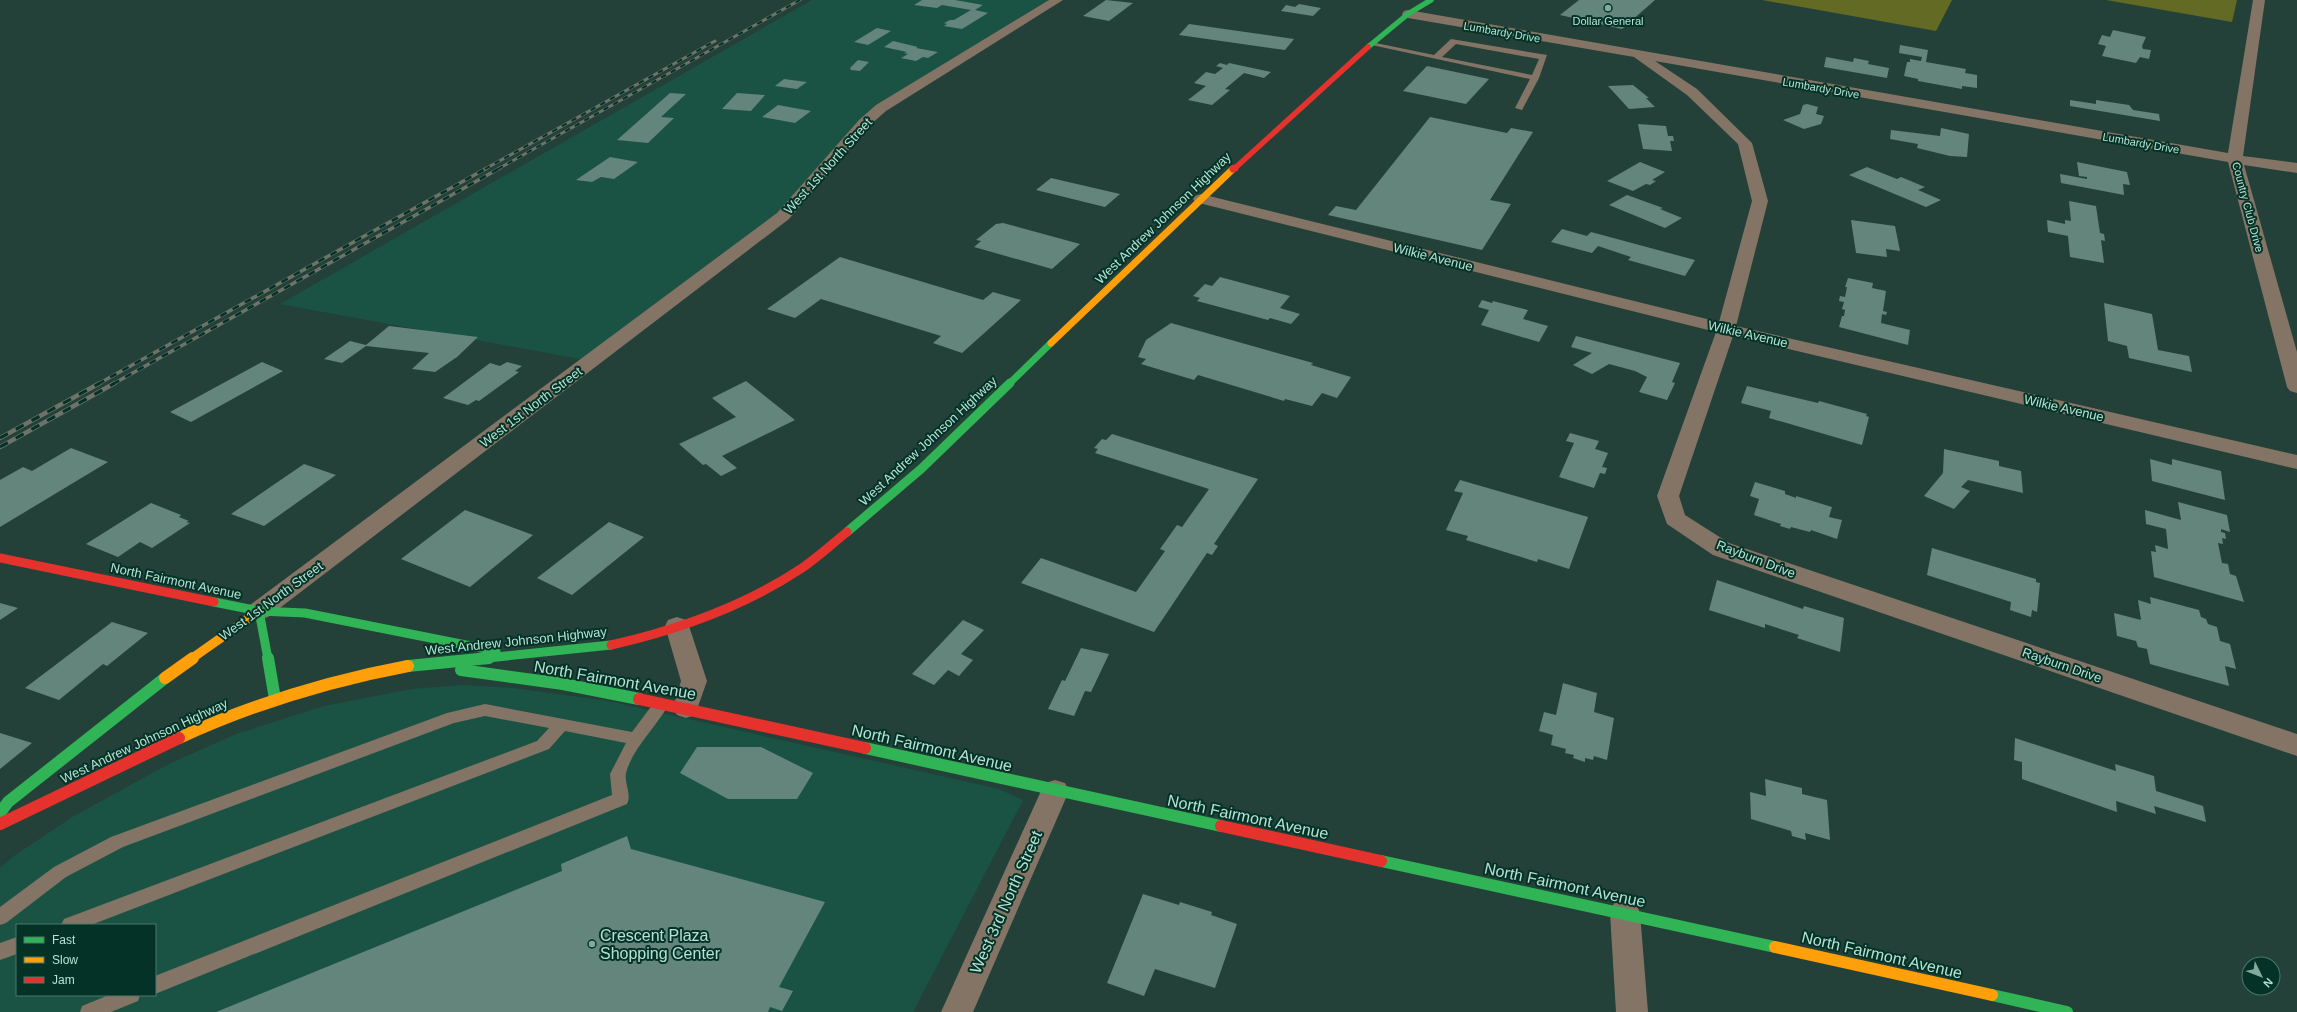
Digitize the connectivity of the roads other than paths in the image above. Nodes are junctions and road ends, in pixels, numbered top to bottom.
1 (1057, 0) edge
2 (1431, 0) edge
3 (2259, 0) edge
4 (1408, 14) junction
5 (1371, 44) junction
6 (1640, 57) junction
7 (1436, 58) junction
8 (1535, 78) junction
9 (1519, 108) dead end
10 (2235, 160) junction
11 (2297, 168) edge
12 (2297, 175) edge
13 (1201, 199) junction
14 (1726, 329) junction
15 (2297, 387) edge
16 (2297, 462) edge
17 (0, 558) edge
18 (259, 611) junction
19 (677, 626) junction
20 (521, 656) junction
21 (421, 664) junction
22 (275, 699) junction
23 (661, 704) junction
24 (686, 708) junction
25 (562, 724) junction
26 (636, 738) junction
27 (2297, 745) edge
28 (1055, 791) junction
29 (0, 813) edge
30 (0, 824) edge
31 (1625, 913) junction
32 (0, 917) edge
33 (73, 924) edge
34 (16, 945) edge
35 (0, 952) edge
36 (156, 986) edge
37 (129, 996) edge
38 (89, 1012) edge
39 (957, 1012) edge
40 (1632, 1012) edge
41 (2067, 1012) edge

1 - 18 street, West 1st North Street
2 - 4 main road, West Andrew Johnson Highway
3 - 10 street, Country Club Drive
4 - 5 main road, West Andrew Johnson Highway
4 - 6 street, Lumbardy Drive
5 - 7 lane
5 - 13 main road, West Andrew Johnson Highway
6 - 10 street, Lumbardy Drive
6 - 14 street, Rayburn Drive
7 - 8 lane
7 - 8 lane
8 - 9 lane
10 - 11 street
10 - 12 street
10 - 15 street, Country Club Drive
13 - 14 street, Wilkie Avenue
13 - 19 main road, West Andrew Johnson Highway
14 - 16 street, Wilkie Avenue
14 - 27 street, Rayburn Drive
17 - 18 main road, North Fairmont Avenue
18 - 20 main road, North Fairmont Avenue
18 - 22 main road
18 - 29 main road, West 1st North Street
19 - 20 main road, West Andrew Johnson Highway
19 - 24 street
20 - 21 main road, West Andrew Johnson Highway
21 - 22 main road, West Andrew Johnson Highway
21 - 23 main road, North Fairmont Avenue
22 - 30 main road, West Andrew Johnson Highway
23 - 24 main road, North Fairmont Avenue
23 - 26 lane
24 - 28 main road, North Fairmont Avenue
25 - 26 lane
25 - 32 lane
25 - 33 lane
26 - 36 lane
28 - 31 main road, North Fairmont Avenue
28 - 39 street, West 3rd North Street
31 - 40 street
31 - 41 main road, North Fairmont Avenue
34 - 35 lane
37 - 38 lane

